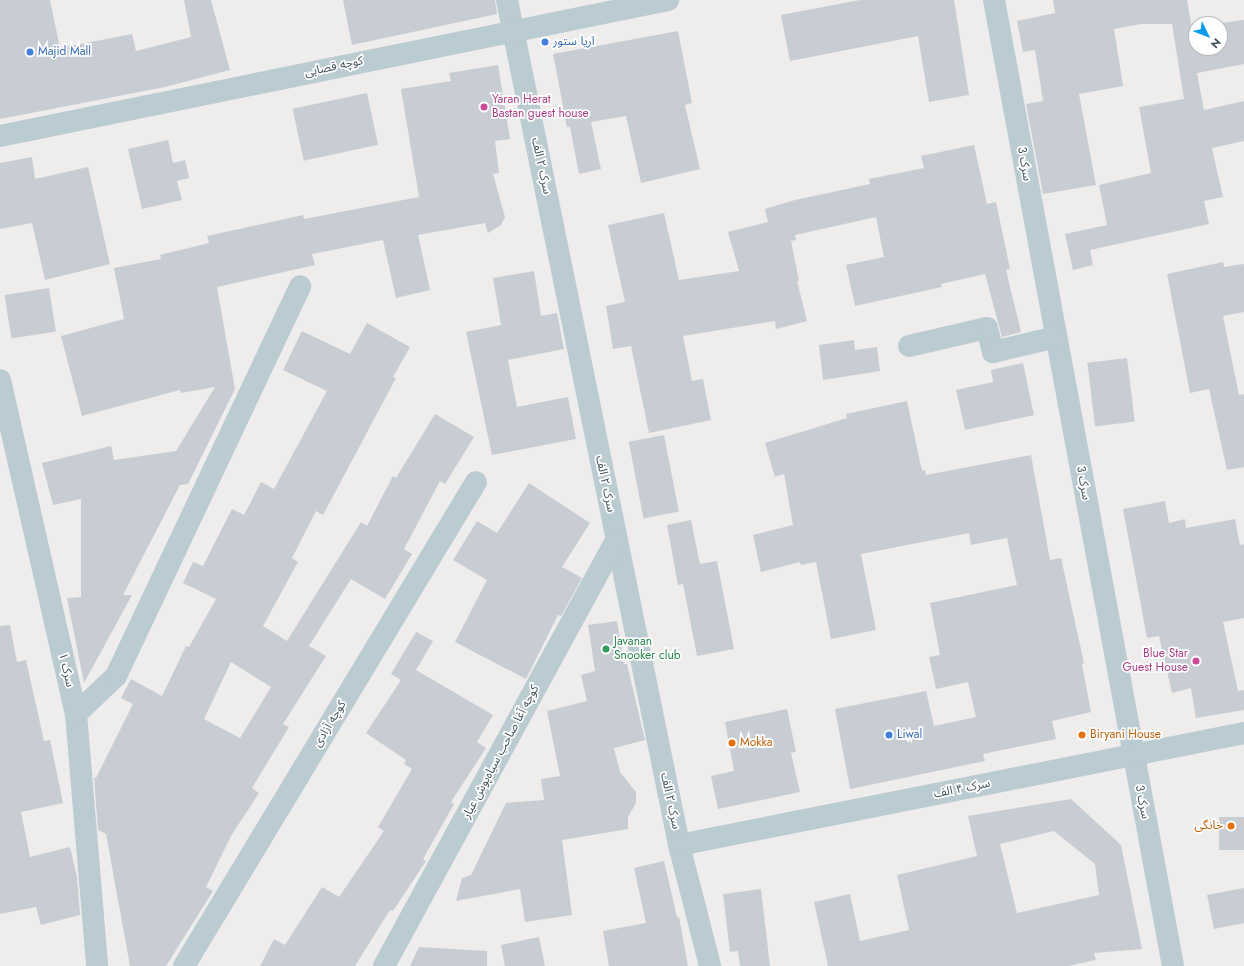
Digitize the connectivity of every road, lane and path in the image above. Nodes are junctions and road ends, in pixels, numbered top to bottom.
1 (507, 0) edge
2 (668, 0) edge
3 (994, 0) edge
4 (513, 30) junction
5 (0, 136) edge
6 (300, 286) dead end
7 (1056, 337) junction
8 (909, 346) dead end
9 (0, 380) edge
10 (476, 482) dead end
11 (617, 538) junction
12 (76, 714) junction
13 (1244, 733) edge
14 (1134, 755) junction
15 (679, 845) junction
16 (97, 966) edge
17 (184, 966) edge
18 (384, 966) edge
19 (710, 966) edge
20 (1173, 966) edge

1 - 4 street, سرک ۲ الف
2 - 4 street, کوچه قصابی
3 - 7 street, سرک 3
4 - 5 street, کوچه قصابی
4 - 11 street, سرک ۲ الف
6 - 12 street
7 - 8 street
7 - 14 street, سرک 3
9 - 12 street, سرک ۱
10 - 17 street, کوچه آزادی
11 - 15 street, سرک ۲ الف
11 - 18 street, کوچه آغا صاحب سیاه‌پوش عیار
12 - 16 street, سرک ۱
13 - 14 street, سرک ۴ الف
14 - 15 street, سرک ۴ الف
14 - 20 street, سرک 3
15 - 19 street, سرک ۲ الف

